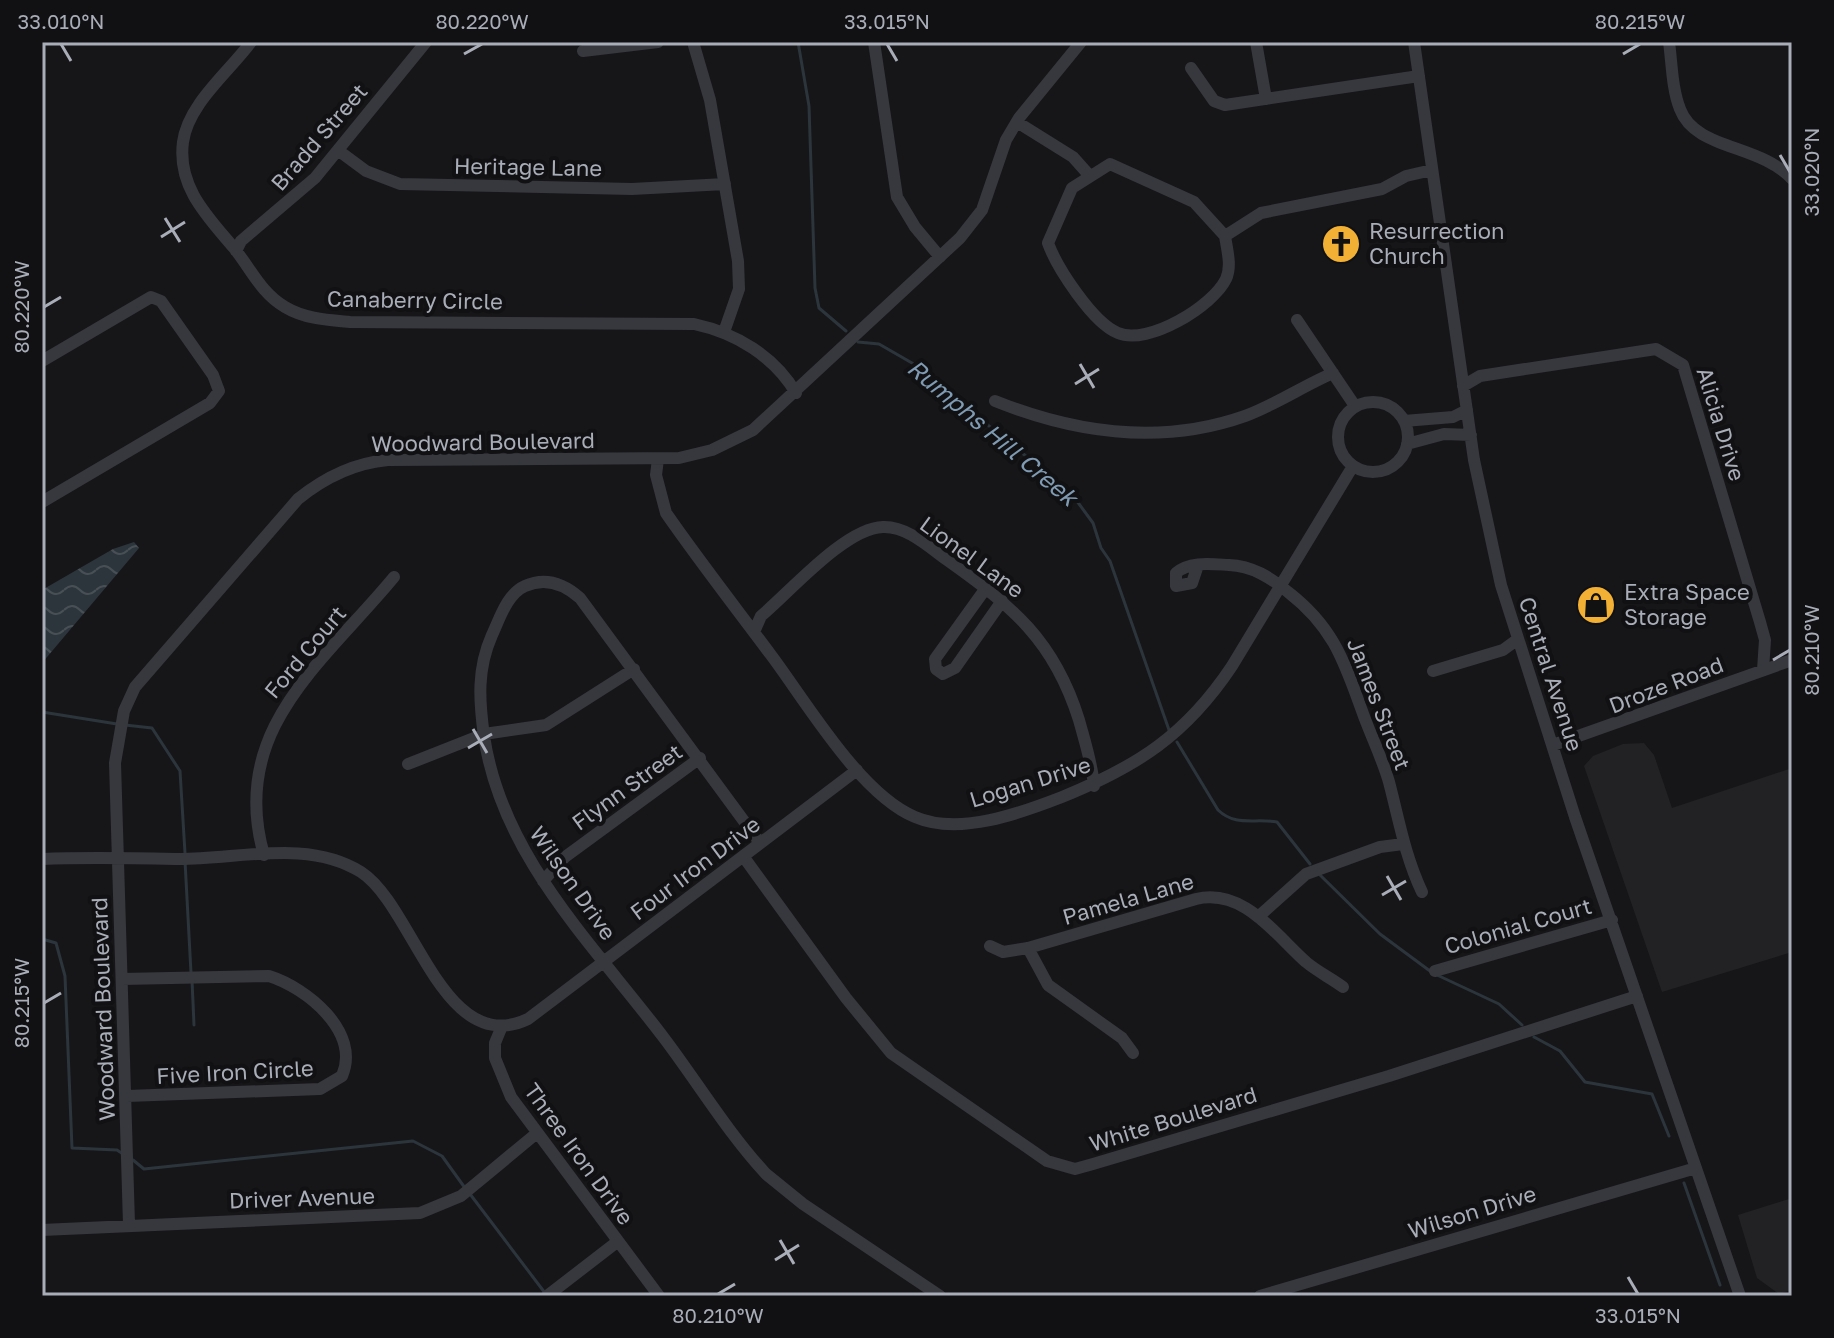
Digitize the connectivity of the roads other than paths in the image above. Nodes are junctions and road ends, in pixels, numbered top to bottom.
1 (251, 42) edge
2 (426, 42) edge
3 (658, 42) edge
4 (693, 42) edge
5 (874, 42) edge
6 (1081, 42) edge
7 (1256, 42) edge
8 (1414, 42) edge
9 (1669, 42) edge
10 (583, 51) dead end
11 (1191, 68) dead end
12 (1419, 76) junction
13 (1266, 99) junction
14 (1017, 122) junction
15 (339, 151) junction
16 (1432, 170) junction
17 (1089, 175) junction
18 (1792, 179) edge
19 (725, 184) junction
20 (1225, 236) junction
21 (236, 251) junction
22 (940, 257) junction
23 (1297, 320) dead end
24 (724, 332) junction
25 (42, 361) edge
26 (1333, 373) junction
27 (1463, 386) junction
28 (796, 393) junction
29 (995, 401) dead end
30 (1355, 406) junction
31 (1467, 410) junction
32 (1404, 421) junction
33 (1471, 435) junction
34 (1407, 444) junction
35 (658, 459) junction
36 (1353, 466) junction
37 (42, 502) edge
38 (1198, 565) dead end
39 (394, 577) dead end
40 (1281, 586) junction
41 (986, 588) junction
42 (1002, 601) junction
43 (754, 632) junction
44 (1518, 639) junction
45 (1792, 660) edge
46 (634, 669) junction
47 (1763, 670) junction
48 (1433, 671) dead end
49 (484, 734) junction
50 (1553, 745) junction
51 (700, 758) junction
52 (408, 764) dead end
53 (857, 770) junction
54 (1094, 786) junction
55 (760, 843) junction
56 (1403, 844) junction
57 (264, 855) junction
58 (743, 856) junction
59 (117, 857) junction
60 (42, 859) edge
61 (543, 881) junction
62 (1422, 892) dead end
63 (1258, 917) junction
64 (1612, 920) junction
65 (990, 946) dead end
66 (1028, 948) junction
67 (604, 962) junction
68 (1435, 971) dead end
69 (122, 979) junction
70 (1343, 987) dead end
71 (1637, 996) junction
72 (502, 1026) junction
73 (1133, 1053) dead end
74 (127, 1096) junction
75 (537, 1133) junction
76 (1696, 1168) junction
77 (129, 1224) junction
78 (42, 1230) edge
79 (617, 1242) junction
80 (547, 1296) edge
81 (659, 1296) edge
82 (940, 1296) edge
83 (1260, 1296) edge
84 (1740, 1296) edge

1 - 21 street, Canaberry Circle
2 - 15 street, Bradd Street
3 - 10 street
4 - 19 street
5 - 22 street
6 - 14 street, Woodward Boulevard
7 - 13 street
8 - 12 street, Central Avenue
9 - 18 street
11 - 13 street
12 - 13 street
12 - 16 street, Central Avenue
14 - 17 street
14 - 22 street, Woodward Boulevard
15 - 19 street, Heritage Lane
15 - 21 street, Bradd Street
16 - 20 street
16 - 27 street, Central Avenue
17 - 20 street
17 - 20 street
19 - 24 street
21 - 24 street, Canaberry Circle
22 - 28 street, Woodward Boulevard
23 - 26 street
24 - 28 street, Canaberry Circle
25 - 37 street
26 - 29 street
26 - 30 street
27 - 31 street, Central Avenue
27 - 47 street, Alicia Drive
28 - 35 street, Woodward Boulevard
30 - 32 street
30 - 36 street
31 - 32 street
31 - 33 street, Central Avenue
32 - 34 street
33 - 34 street
33 - 44 street, Central Avenue
34 - 36 street
35 - 43 street, Logan Drive
35 - 59 street, Woodward Boulevard
36 - 40 street, Logan Drive
38 - 40 street, James Street
39 - 57 street, Ford Court
40 - 54 street, Logan Drive
40 - 56 street, James Street
41 - 42 street, Lionel Lane
41 - 42 street
41 - 43 street, Lionel Lane
42 - 54 street, Lionel Lane
43 - 53 street, Logan Drive
44 - 48 street
44 - 50 street, Central Avenue
45 - 47 street, Droze Road
46 - 49 street
46 - 49 street, Wilson Drive
46 - 51 street, Wilson Drive
47 - 50 street, Droze Road
49 - 52 street
49 - 61 street, Wilson Drive
50 - 64 street, Central Avenue
51 - 55 street, Wilson Drive
51 - 61 street, Flynn Street
53 - 54 street, Logan Drive
53 - 55 street, Four Iron Drive
55 - 58 street, Four Iron Drive
56 - 62 street, James Street
56 - 63 street
57 - 59 street
57 - 72 street
58 - 67 street, Four Iron Drive
58 - 71 street, White Boulevard
59 - 60 street
59 - 69 street, Woodward Boulevard
61 - 67 street, Wilson Drive
63 - 66 street, Pamela Lane
63 - 70 street, Pamela Lane
64 - 68 street, Colonial Court
64 - 71 street, Central Avenue
65 - 66 street, Pamela Lane
66 - 73 street
67 - 72 street, Four Iron Drive
67 - 82 street, Wilson Drive
69 - 74 street, Woodward Boulevard
69 - 74 street, Five Iron Circle
71 - 76 street, Central Avenue
72 - 75 street, Three Iron Drive
74 - 77 street, Woodward Boulevard
75 - 77 street, Driver Avenue
75 - 79 street, Three Iron Drive
76 - 83 street, Wilson Drive
76 - 84 street, Central Avenue
77 - 78 street, Driver Avenue
79 - 80 street
79 - 81 street, Three Iron Drive

